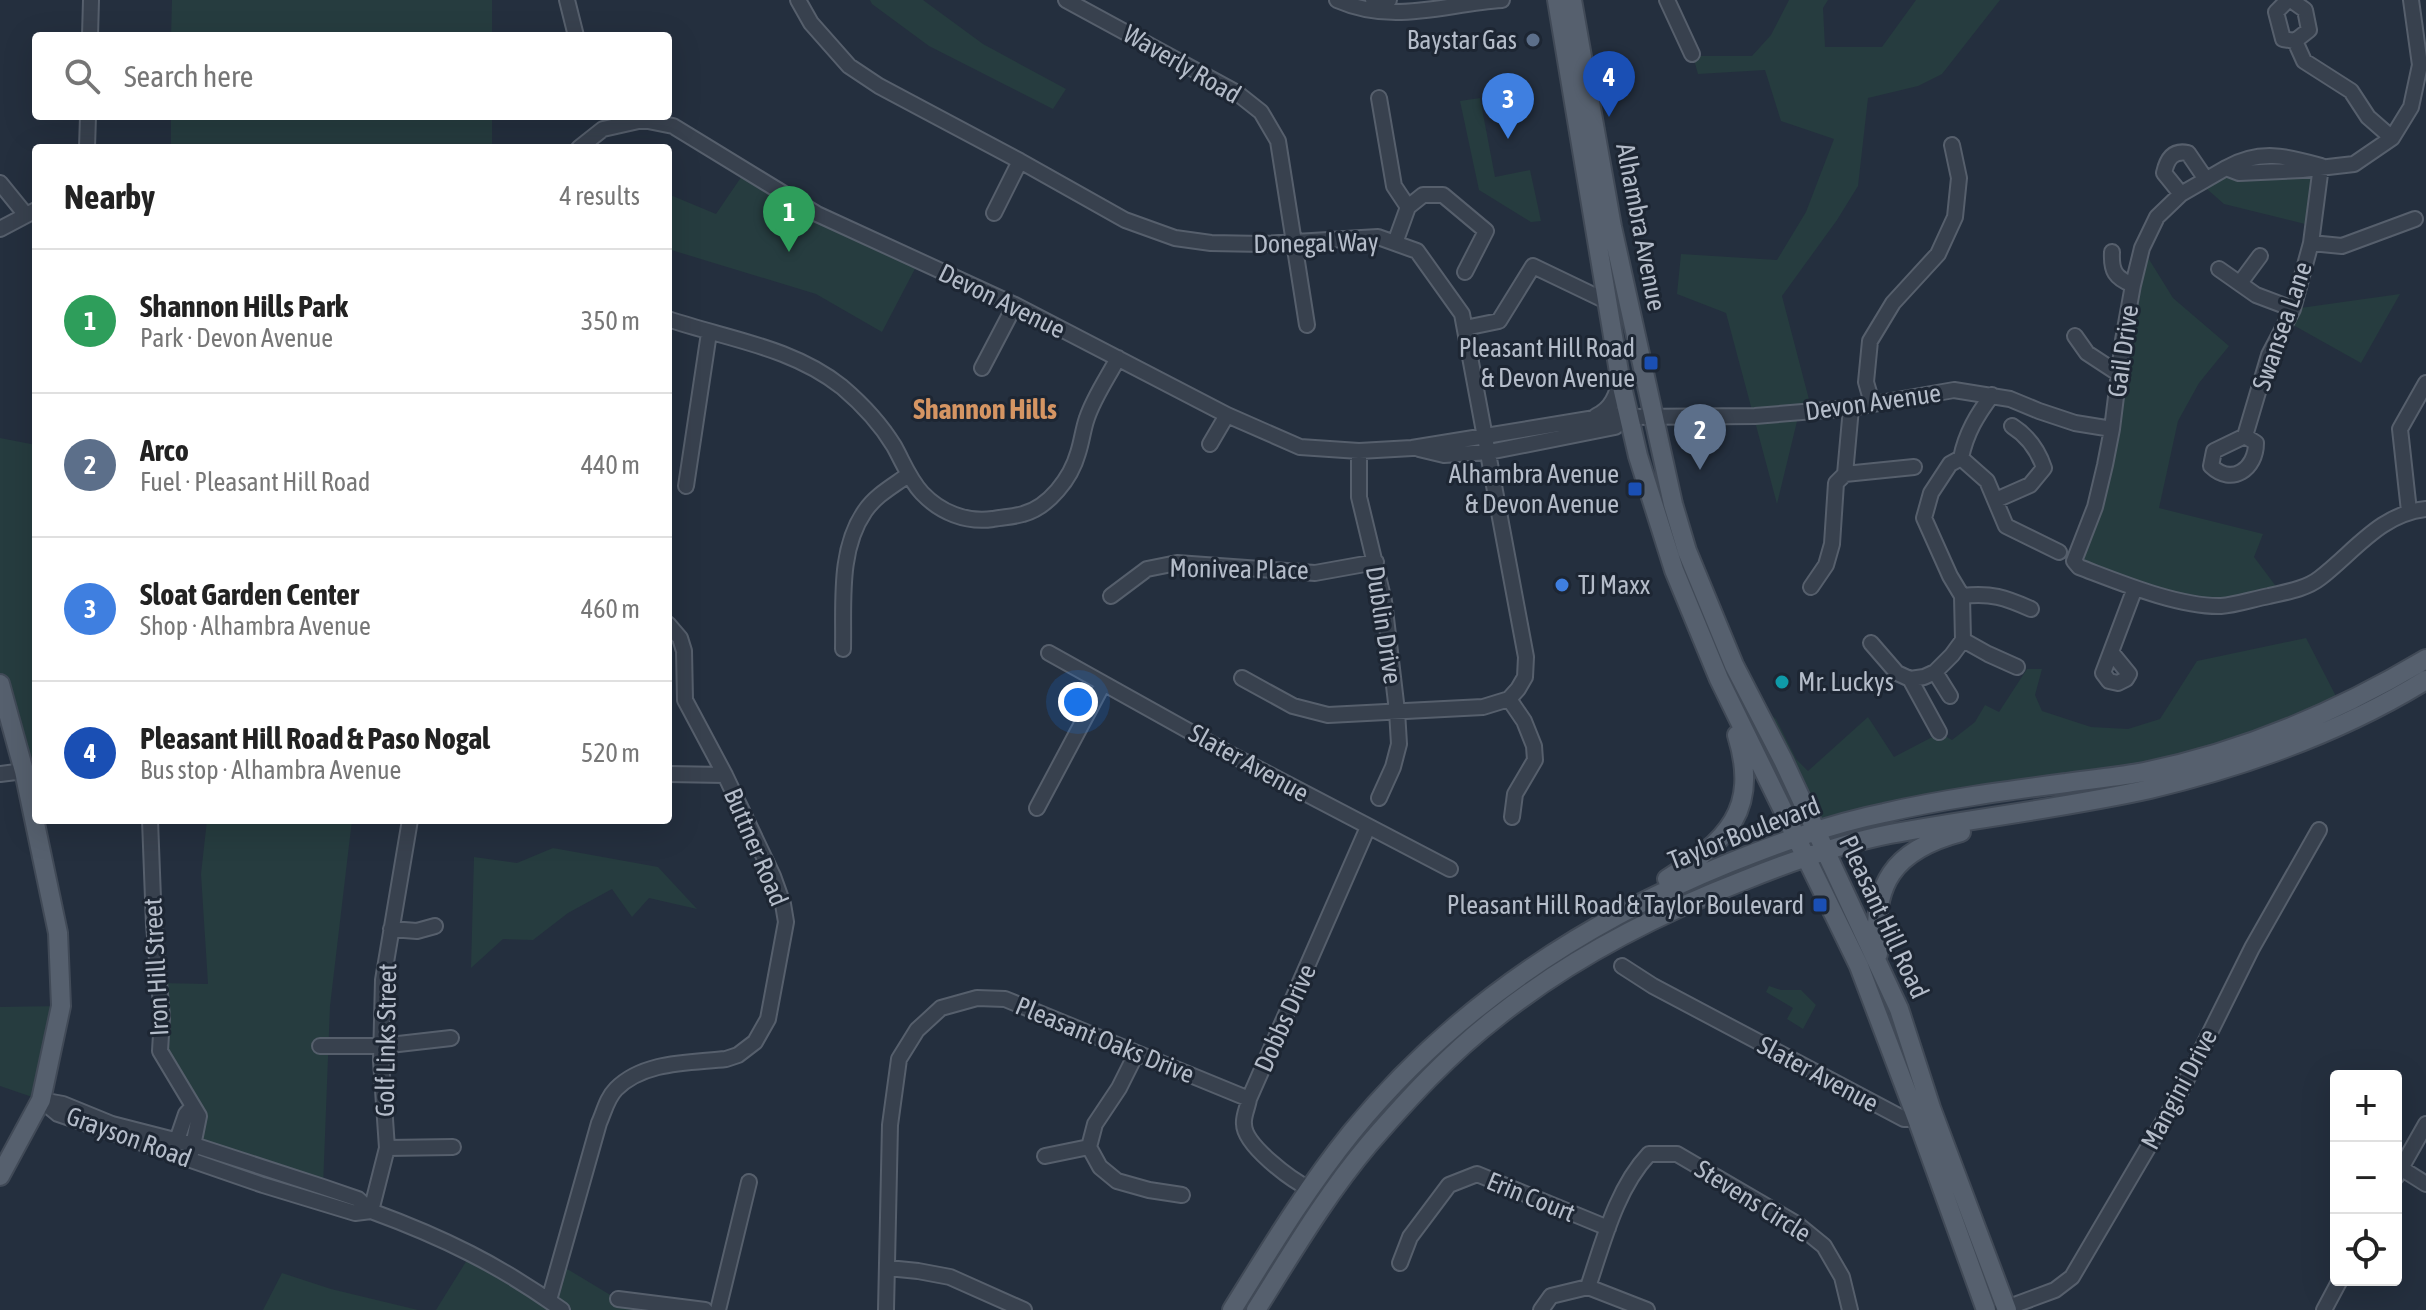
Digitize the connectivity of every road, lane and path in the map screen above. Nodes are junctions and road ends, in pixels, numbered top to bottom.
1 (91, 0) edge
2 (567, 0) edge
3 (798, 0) edge
4 (1066, 0) edge
5 (1337, 0) edge
6 (1373, 0) edge
7 (1389, 0) edge
8 (1502, 0) edge
9 (1557, 0) edge
10 (1572, 0) edge
11 (1667, 0) edge
12 (2290, 0) edge
13 (2411, 0) edge
14 (90, 32) edge
15 (575, 32) edge
16 (2295, 41) junction
17 (1692, 54) dead end
18 (2423, 65) edge
19 (1379, 98) dead end
20 (88, 120) edge
21 (601, 122) edge
22 (2392, 138) junction
23 (87, 144) edge
24 (582, 144) edge
25 (1952, 145) dead end
26 (1020, 161) junction
27 (2321, 166) junction
28 (2205, 178) junction
29 (0, 183) edge
30 (2181, 194) junction
31 (1408, 207) junction
32 (31, 213) edge
33 (994, 213) dead end
34 (2415, 219) dead end
35 (0, 229) edge
36 (1295, 242) junction
37 (1395, 243) junction
38 (2311, 243) junction
39 (2112, 252) dead end
40 (2260, 256) dead end
41 (2219, 269) dead end
42 (1465, 272) dead end
43 (2240, 283) junction
44 (2133, 285) junction
45 (1608, 302) junction
46 (1015, 305) junction
47 (2293, 309) junction
48 (672, 320) edge
49 (1307, 325) dead end
50 (1465, 328) junction
51 (709, 333) junction
52 (2075, 336) dead end
53 (1118, 358) junction
54 (982, 368) dead end
55 (2119, 374) junction
56 (1620, 378) junction
57 (2426, 383) edge
58 (1992, 395) junction
59 (1872, 403) junction
60 (1851, 408) junction
61 (1227, 415) junction
62 (1653, 416) junction
63 (1628, 417) junction
64 (1588, 426) junction
65 (2012, 426) dead end
66 (2112, 429) junction
67 (1486, 434) junction
68 (2245, 436) dead end
69 (1210, 444) dead end
70 (1412, 448) junction
71 (1359, 451) junction
72 (1489, 452) junction
73 (1638, 456) junction
74 (1961, 458) junction
75 (1914, 467) dead end
76 (1845, 474) junction
77 (908, 475) junction
78 (686, 486) dead end
79 (1996, 500) junction
80 (2426, 509) edge
81 (2409, 511) junction
82 (2059, 552) dead end
83 (1376, 562) junction
84 (1811, 587) dead end
85 (2135, 588) junction
86 (1111, 596) dead end
87 (1962, 596) junction
88 (2031, 609) dead end
89 (672, 629) edge
90 (1963, 640) junction
91 (1871, 643) dead end
92 (843, 649) dead end
93 (2111, 652) dead end
94 (1049, 653) dead end
95 (2426, 659) edge
96 (2017, 667) dead end
97 (1935, 672) junction
98 (1242, 678) dead end
99 (1719, 679) junction
100 (1910, 679) junction
101 (2426, 680) edge
102 (0, 684) edge
103 (1103, 684) junction
104 (1950, 696) dead end
105 (1509, 699) junction
106 (1397, 711) junction
107 (1939, 732) dead end
108 (24, 771) junction
109 (0, 774) edge
110 (672, 774) edge
111 (725, 775) junction
112 (1379, 798) dead end
113 (1037, 808) dead end
114 (32, 809) edge
115 (2023, 811) junction
116 (1512, 817) dead end
117 (35, 824) edge
118 (150, 824) edge
119 (409, 824) edge
120 (1368, 827) junction
121 (2319, 830) dead end
122 (1806, 833) junction
123 (1826, 850) junction
124 (1807, 857) junction
125 (1450, 869) dead end
126 (1603, 922) junction
127 (435, 926) dead end
128 (391, 929) junction
129 (1622, 966) dead end
130 (1879, 968) junction
131 (451, 1038) dead end
132 (320, 1046) dead end
133 (381, 1046) junction
134 (1136, 1054) junction
135 (1249, 1099) junction
136 (41, 1100) junction
137 (193, 1106) junction
138 (1924, 1113) junction
139 (2426, 1124) edge
140 (175, 1147) junction
141 (453, 1147) dead end
142 (1089, 1147) junction
143 (387, 1148) junction
144 (192, 1152) junction
145 (1045, 1156) dead end
146 (2402, 1163) edge
147 (2402, 1172) edge
148 (0, 1176) edge
149 (749, 1182) dead end
150 (2426, 1184) edge
151 (1310, 1189) junction
152 (1182, 1195) dead end
153 (371, 1211) junction
154 (1608, 1228) junction
155 (1400, 1263) dead end
156 (888, 1268) junction
157 (2337, 1286) edge
158 (1588, 1287) junction
159 (618, 1299) dead end
160 (549, 1300) junction
161 (2005, 1309) edge
162 (562, 1310) edge
163 (705, 1310) edge
164 (718, 1310) edge
165 (886, 1310) edge
166 (1024, 1310) edge
167 (1232, 1310) edge
168 (1256, 1310) edge
169 (1541, 1310) edge
170 (1647, 1310) edge
171 (1850, 1310) edge
172 (1986, 1310) edge
173 (2325, 1310) edge

1 - 14 street
2 - 15 street
3 - 26 street, Donegal Way
4 - 36 street, Waverly Road
5 - 8 street
6 - 7 street
9 - 45 main road, Alhambra Avenue
10 - 62 main road, Alhambra Avenue
11 - 17 street
12 - 16 street
12 - 16 street
13 - 18 street, Gail Drive
16 - 22 street
18 - 22 street, Gail Drive
19 - 31 street
20 - 23 street
21 - 24 street
21 - 46 street, Devon Avenue
22 - 27 street, Gail Drive
25 - 59 street
26 - 33 street
26 - 36 street, Donegal Way
27 - 28 street, Gail Drive
27 - 38 street, Swansea Lane
28 - 30 street, Gail Drive
28 - 30 street
29 - 32 street
30 - 44 street, Gail Drive
31 - 37 street
31 - 42 street
32 - 35 street
34 - 38 street
36 - 37 street, Donegal Way
36 - 49 street, Waverly Road
37 - 50 street, Donegal Way
38 - 47 street, Swansea Lane
39 - 44 street
40 - 43 street
41 - 43 street
43 - 47 street
44 - 55 street, Gail Drive
45 - 50 street
45 - 56 main road, Alhambra Avenue
46 - 53 street, Devon Avenue
46 - 54 street
47 - 68 street, Swansea Lane
48 - 51 street
50 - 67 street, Donegal Way
51 - 77 street
51 - 78 street
52 - 55 street
53 - 61 street, Devon Avenue
53 - 77 street
55 - 66 street, Gail Drive
56 - 63 main road, Alhambra Avenue
56 - 64 street
57 - 81 street
58 - 59 street, Devon Avenue
58 - 66 street, Devon Avenue
58 - 74 street
59 - 60 street, Devon Avenue
60 - 62 street, Devon Avenue
60 - 76 street
61 - 69 street
61 - 71 street, Devon Avenue
62 - 63 street, Devon Avenue
62 - 122 main road, Pleasant Hill Road
63 - 64 street, Devon Avenue
63 - 73 main road, Pleasant Hill Road
64 - 67 street, Devon Avenue
64 - 72 street, Devon Avenue
64 - 73 street, Devon Avenue
65 - 79 street
66 - 85 street, Gail Drive
67 - 70 street, Devon Avenue
67 - 72 street, Donegal Way
70 - 71 street, Devon Avenue
70 - 72 street, Devon Avenue
71 - 83 street, Dublin Drive
72 - 105 street, Donegal Way
73 - 99 main road, Pleasant Hill Road
74 - 79 street
74 - 87 street
75 - 76 street
76 - 84 street
77 - 92 street
79 - 82 street
80 - 81 street
81 - 85 street
83 - 86 street, Monivea Place
83 - 106 street, Dublin Drive
85 - 93 street
87 - 88 street
87 - 90 street
89 - 111 street, Buttner Road
90 - 96 street
90 - 97 street
91 - 100 street
94 - 103 street, Slater Avenue
95 - 122 main road, Taylor Boulevard
97 - 100 street
97 - 104 street
98 - 106 street
99 - 122 main road, Pleasant Hill Road
99 - 126 main road
100 - 107 street
101 - 115 main road, Taylor Boulevard
102 - 108 main road
103 - 113 street
103 - 120 street, Slater Avenue
105 - 106 street
105 - 116 street
106 - 112 street, Dublin Drive
108 - 109 street
108 - 114 main road
110 - 111 street
111 - 160 street, Buttner Road
115 - 123 main road, Taylor Boulevard
115 - 130 main road
117 - 136 main road
118 - 137 street, Iron Hill Street
119 - 128 street, Golf Links Street
120 - 125 street, Slater Avenue
120 - 135 street, Dobbs Drive
121 - 161 street, Mangini Drive
122 - 123 main road, Pleasant Hill Road
122 - 124 main road, Pleasant Hill Road
122 - 126 main road, Taylor Boulevard
123 - 124 main road, Taylor Boulevard
123 - 130 main road, Pleasant Hill Road
124 - 138 main road, Pleasant Hill Road
124 - 168 main road, Taylor Boulevard
126 - 151 main road, Taylor Boulevard
127 - 128 street
128 - 133 street, Golf Links Street
129 - 138 street, Slater Avenue
130 - 138 main road, Pleasant Hill Road
131 - 133 street
132 - 133 street
133 - 143 street, Golf Links Street
134 - 135 street, Pleasant Oaks Drive
134 - 142 street
134 - 156 street, Pleasant Oaks Drive
135 - 151 street, Dobbs Drive
136 - 140 street, Grayson Road
136 - 148 main road
137 - 140 street
137 - 144 street, Iron Hill Street
138 - 161 main road, Pleasant Hill Road
138 - 172 main road, Pleasant Hill Road
139 - 146 street
140 - 144 street, Grayson Road
141 - 143 street
142 - 145 street
142 - 152 street
143 - 153 street, Golf Links Street
144 - 153 street, Grayson Road
147 - 150 street
149 - 164 street
151 - 167 main road, Taylor Boulevard
153 - 160 street, Grayson Road
154 - 155 street, Erin Court
154 - 158 street, Stevens Circle
154 - 171 street, Stevens Circle
156 - 165 street, Pleasant Oaks Drive
156 - 166 street
157 - 173 street
158 - 169 street
158 - 170 street
159 - 163 street
160 - 162 street, Grayson Road

